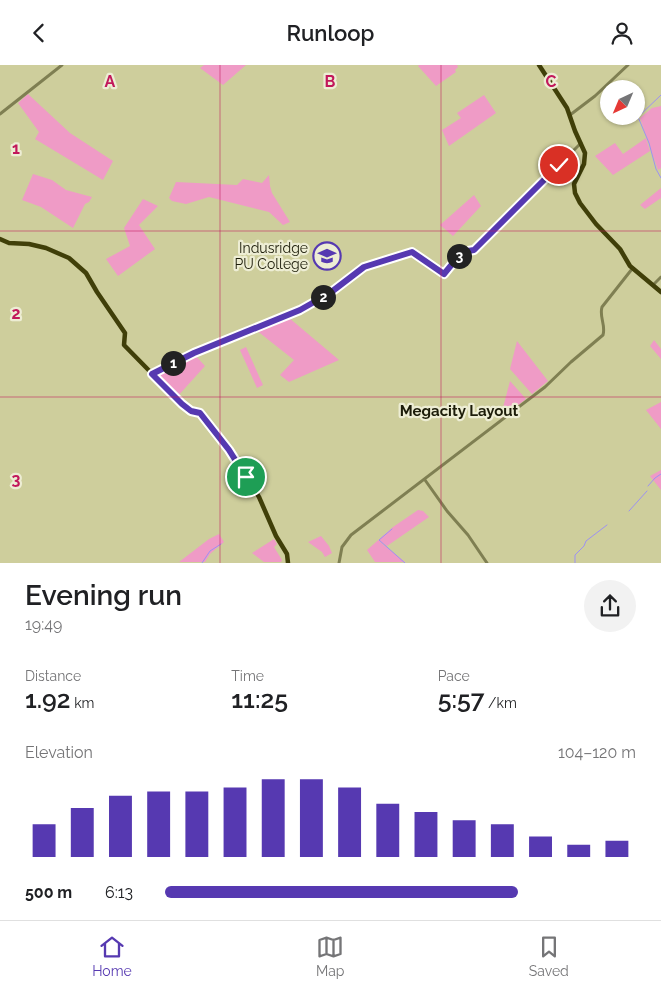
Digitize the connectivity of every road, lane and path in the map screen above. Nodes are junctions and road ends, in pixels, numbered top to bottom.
1 (62, 65) edge
2 (539, 65) edge
3 (628, 65) edge
4 (0, 114) edge
5 (570, 115) junction
6 (581, 143) junction
7 (0, 239) edge
8 (632, 269) junction
9 (661, 277) edge
10 (653, 285) junction
11 (661, 292) edge
12 (152, 374) junction
13 (425, 480) junction
14 (288, 563) edge
15 (339, 563) edge
16 (487, 563) edge

1 - 4 street
2 - 5 main road
3 - 5 street
5 - 6 main road
6 - 8 main road
6 - 12 street
7 - 12 main road
8 - 10 main road
8 - 13 street
9 - 10 street
10 - 11 main road
12 - 14 main road
13 - 15 street
13 - 16 street

